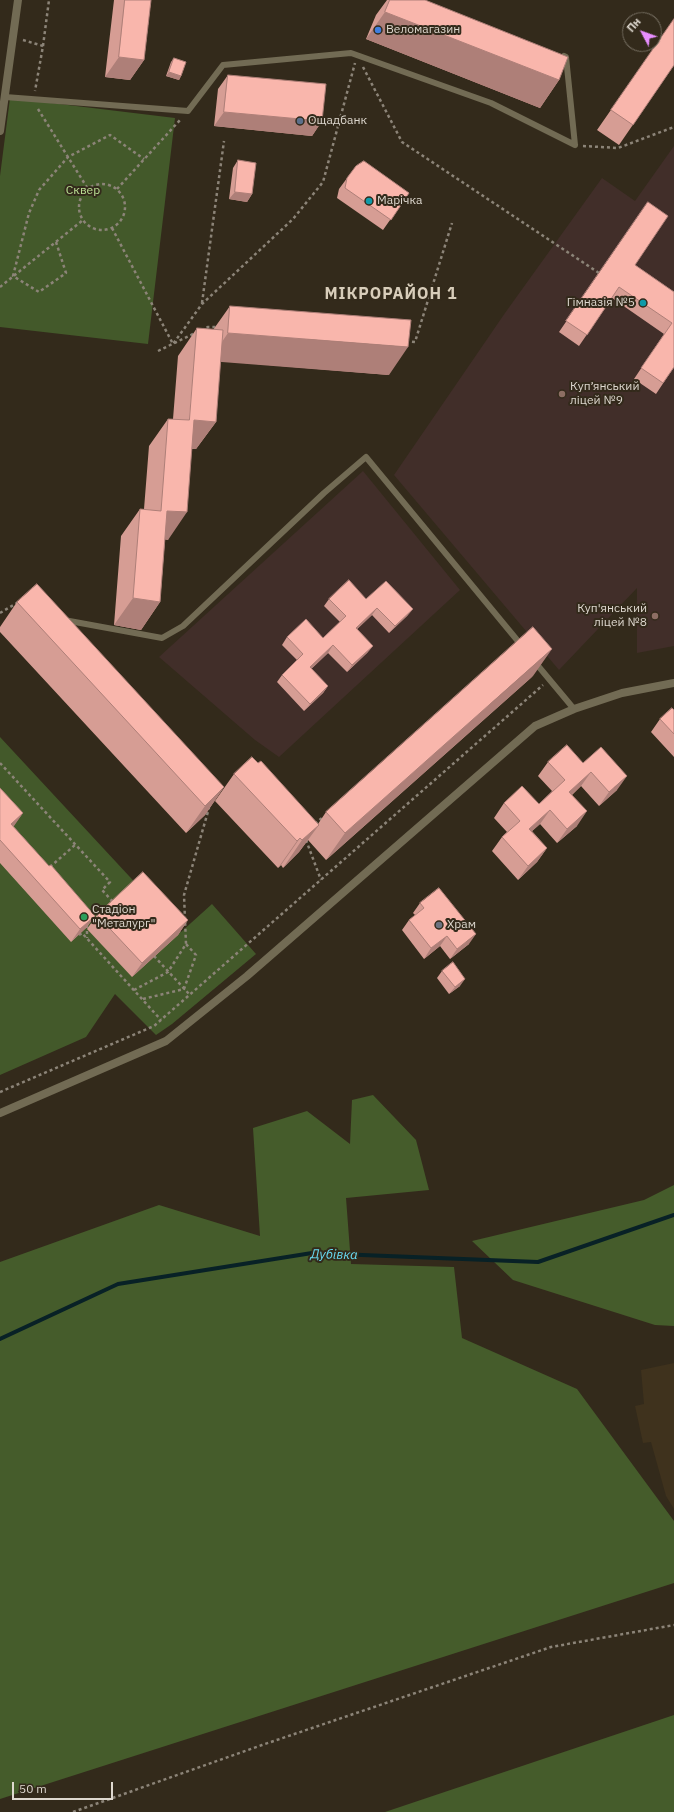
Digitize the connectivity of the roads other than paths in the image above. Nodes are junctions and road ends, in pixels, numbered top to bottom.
1 (18, 0) edge
2 (558, 54) edge
3 (5, 98) junction
4 (0, 131) edge
5 (56, 619) edge
6 (674, 683) edge
7 (574, 709) junction
8 (0, 1113) edge

1 - 3 street
2 - 3 lane
3 - 4 street
5 - 7 lane
6 - 7 street
7 - 8 street

